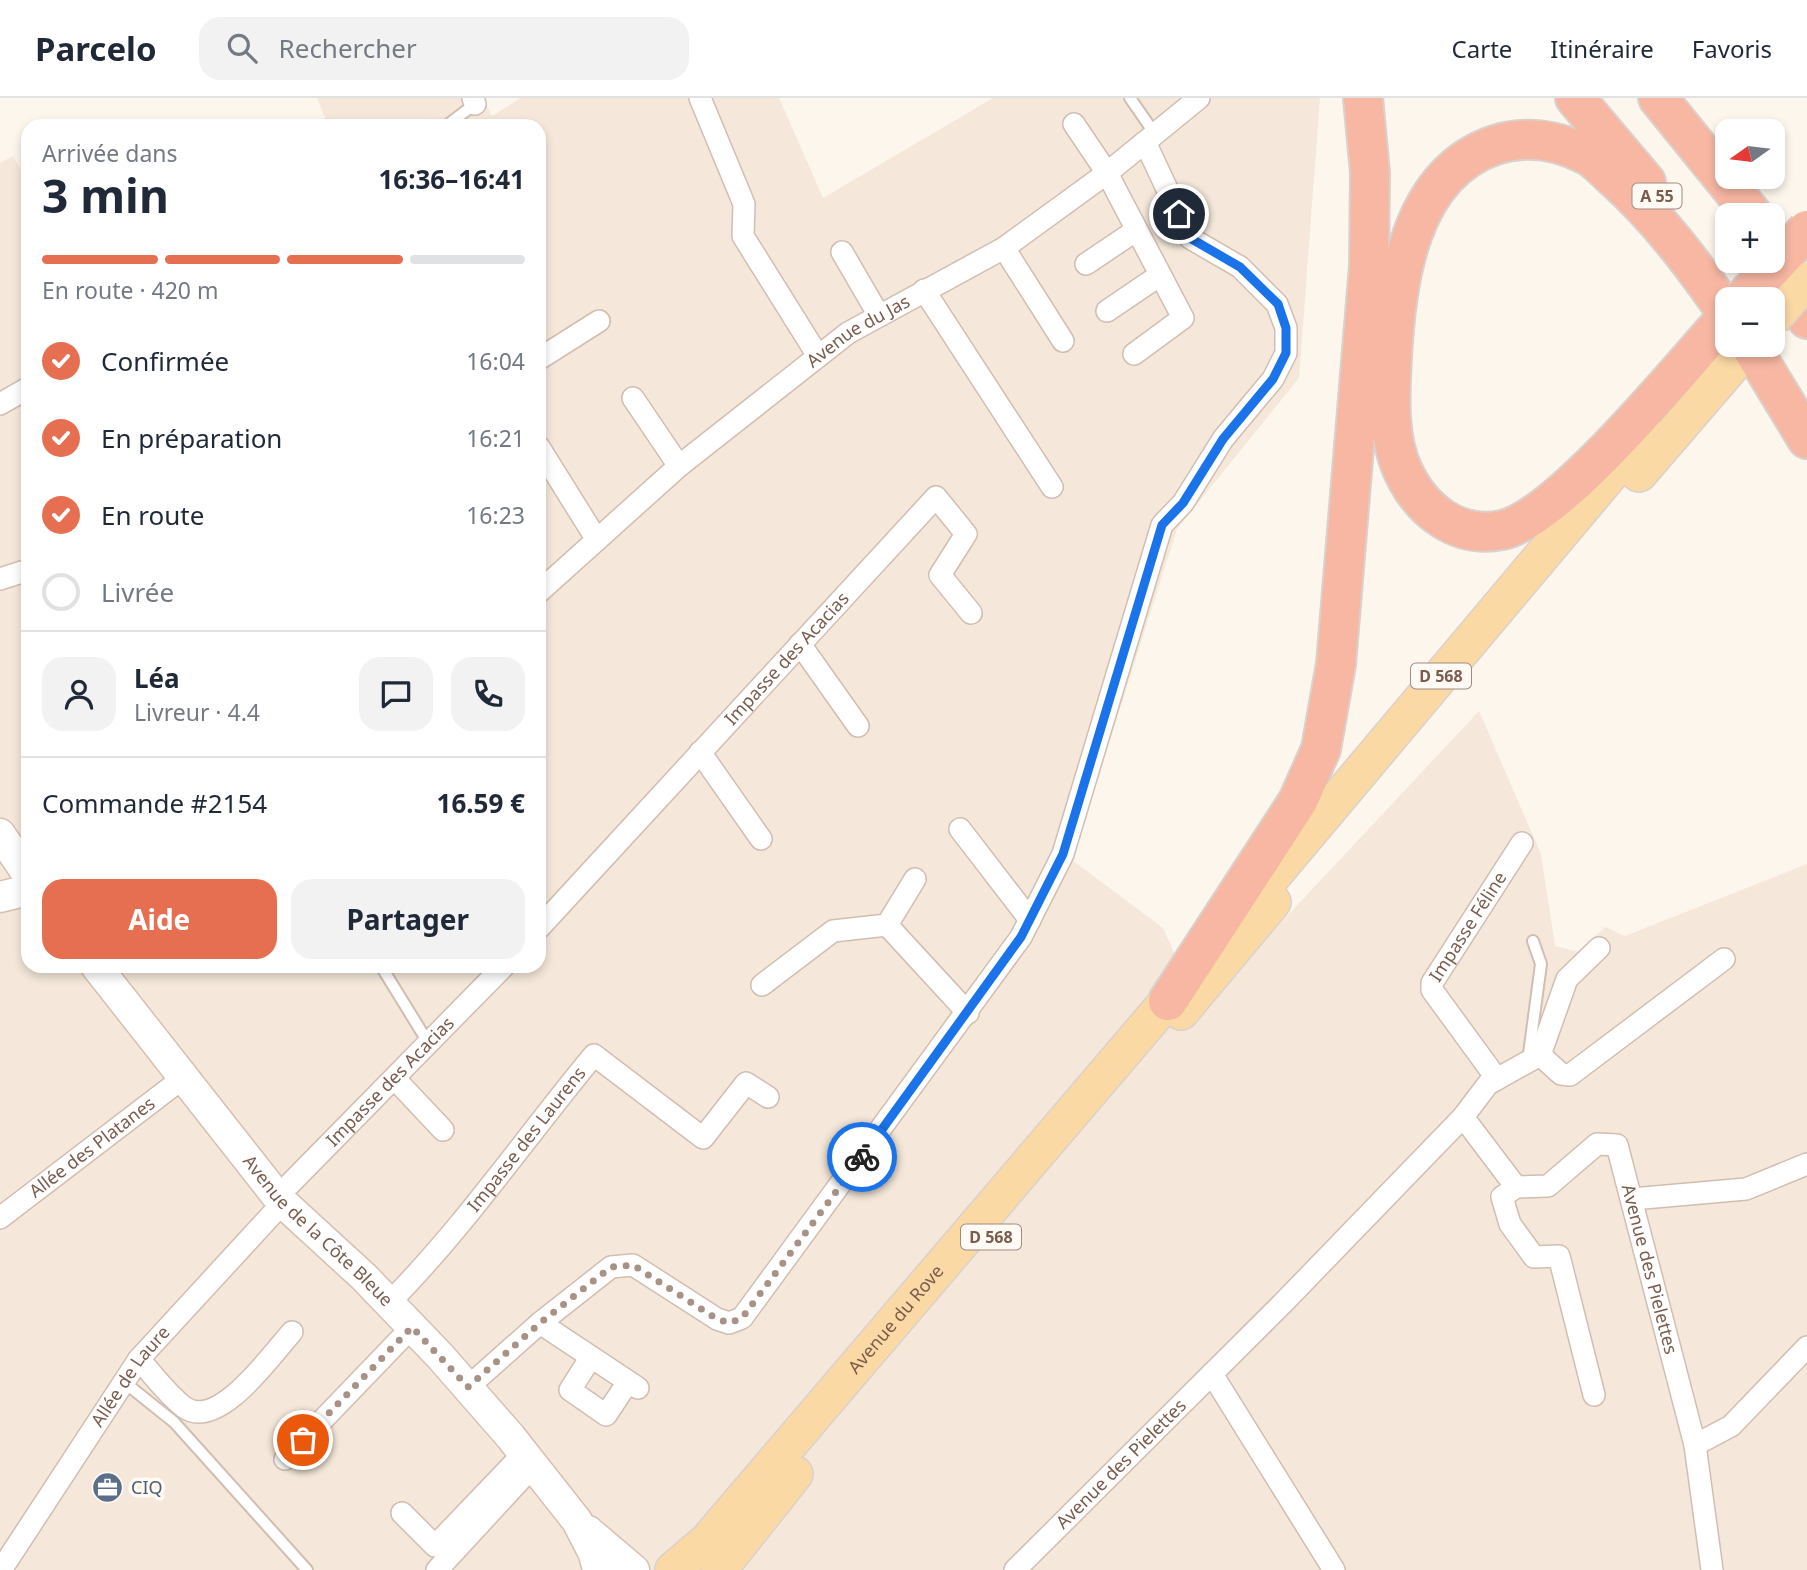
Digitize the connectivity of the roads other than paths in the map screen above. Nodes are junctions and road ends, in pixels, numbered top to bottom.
1 (700, 98) edge
2 (1130, 98) edge
3 (1199, 98) edge
4 (1363, 98) edge
5 (1575, 98) edge
6 (1643, 98) edge
7 (1658, 98) edge
8 (474, 101) edge
9 (454, 119) edge
10 (1074, 124) dead end
11 (1150, 138) junction
12 (1107, 173) junction
13 (1726, 203) edge
14 (1743, 203) edge
15 (1135, 231) junction
16 (1807, 231) edge
17 (1004, 248) junction
18 (842, 253) dead end
19 (1785, 259) edge
20 (1086, 264) dead end
21 (1778, 273) edge
22 (1160, 275) junction
23 (1807, 280) edge
24 (1723, 287) edge
25 (1754, 287) edge
26 (1764, 287) edge
27 (924, 290) junction
28 (1807, 291) edge
29 (1785, 305) edge
30 (1107, 311) dead end
31 (878, 314) junction
32 (1807, 318) edge
33 (598, 321) dead end
34 (1726, 338) edge
35 (1063, 341) dead end
36 (1715, 351) edge
37 (1715, 352) edge
38 (546, 354) edge
39 (1134, 354) dead end
40 (818, 356) junction
41 (1741, 357) edge
42 (1770, 357) edge
43 (21, 392) edge
44 (633, 398) dead end
45 (0, 404) edge
46 (1807, 417) edge
47 (1807, 439) edge
48 (546, 458) edge
49 (678, 466) junction
50 (1052, 487) dead end
51 (597, 540) junction
52 (21, 572) edge
53 (546, 577) edge
54 (0, 579) edge
55 (971, 613) dead end
56 (800, 644) junction
57 (858, 726) dead end
58 (700, 752) junction
59 (960, 829) dead end
60 (0, 834) edge
61 (761, 839) dead end
62 (1522, 843) dead end
63 (21, 865) edge
64 (915, 879) dead end
65 (21, 892) edge
66 (0, 897) edge
67 (546, 920) edge
68 (1030, 920) junction
69 (887, 925) junction
70 (1533, 941) dead end
71 (1599, 948) dead end
72 (1724, 959) dead end
73 (101, 973) edge
74 (385, 973) edge
75 (497, 973) edge
76 (762, 985) dead end
77 (1167, 1001) junction
78 (968, 1013) junction
79 (429, 1044) junction
80 (1534, 1058) junction
81 (183, 1078) junction
82 (395, 1079) junction
83 (1497, 1079) junction
84 (768, 1097) dead end
85 (1463, 1117) junction
86 (443, 1130) dead end
87 (1807, 1164) edge
88 (1516, 1187) junction
89 (1632, 1199) junction
90 (281, 1200) junction
91 (0, 1218) edge
92 (389, 1303) junction
93 (540, 1323) junction
94 (412, 1327) junction
95 (292, 1332) dead end
96 (1807, 1347) edge
97 (590, 1357) junction
98 (139, 1359) junction
99 (1212, 1374) junction
100 (124, 1382) junction
101 (468, 1387) junction
102 (1594, 1395) dead end
103 (1695, 1445) junction
104 (285, 1459) dead end
105 (528, 1460) junction
106 (402, 1513) dead end
107 (577, 1521) junction
108 (1, 1570) edge
109 (307, 1570) edge
110 (437, 1570) edge
111 (598, 1570) edge
112 (634, 1570) edge
113 (673, 1570) edge
114 (719, 1570) edge
115 (1015, 1570) edge
116 (1334, 1570) edge
117 (1712, 1570) edge

1 - 40 street
2 - 11 lane
3 - 11 street, Avenue du Jas
4 - 77 highway
5 - 24 highway, A 55
6 - 13 highway, A 55
7 - 14 highway
8 - 9 lane
10 - 12 street
11 - 12 street, Avenue du Jas
11 - 68 street
12 - 15 street
12 - 17 street, Avenue du Jas
15 - 20 street
15 - 22 street
16 - 25 highway, bridge
16 - 26 main road, bridge
17 - 27 street, Avenue du Jas
17 - 35 street
18 - 31 street
19 - 28 highway
21 - 32 highway
22 - 30 street
22 - 39 street
23 - 29 main road, bridge
27 - 31 street, Avenue du Jas
27 - 50 street
31 - 40 street, Avenue du Jas
33 - 38 street
34 - 34 highway
36 - 77 main road, D 568
37 - 114 main road, D 568
40 - 49 street, Avenue du Jas
41 - 47 highway
42 - 46 highway
43 - 45 street
44 - 49 street
48 - 51 street
49 - 51 street, Avenue du Jas
51 - 53 street, Avenue du Jas
52 - 54 street
55 - 56 street, Impasse des Acacias
56 - 57 street
56 - 58 street, Impasse des Acacias
58 - 61 street
58 - 67 street, Impasse des Acacias
59 - 68 street
60 - 63 street
62 - 83 street, Impasse Féline
64 - 69 street
65 - 66 street
68 - 78 street
69 - 76 street
69 - 78 street
70 - 80 lane
71 - 80 street
72 - 80 street
73 - 81 street, Avenue de la Côte Bleue
74 - 79 lane
75 - 79 street, Impasse des Acacias
77 - 113 main road, Avenue du Rove / D 568
78 - 93 street
79 - 82 street, Impasse des Acacias
80 - 83 street, Avenue des Pielettes
81 - 90 street, Avenue de la Côte Bleue
81 - 91 street, Allée des Platanes
82 - 86 street
82 - 90 street, Impasse des Acacias
83 - 85 street, Avenue des Pielettes
84 - 92 street, Impasse des Laurens
85 - 88 street
85 - 99 street, Avenue des Pielettes
87 - 89 street
88 - 89 street, Avenue des Pielettes
88 - 102 street
89 - 103 street, Avenue des Pielettes
90 - 92 street, Avenue de la Côte Bleue
90 - 98 street, Allée de Laure
92 - 94 street, Avenue de la Côte Bleue
93 - 97 street
93 - 101 street
94 - 101 street, Avenue de la Côte Bleue
94 - 104 street
95 - 98 street
96 - 103 street
97 - 97 street
98 - 100 street, Allée de Laure
99 - 115 street, Avenue des Pielettes
99 - 116 street
100 - 108 street, Allée de Laure
100 - 109 lane
101 - 105 street, Avenue de la Côte Bleue
103 - 117 street, Avenue des Pielettes
105 - 106 street
105 - 107 street, Avenue de la Côte Bleue
105 - 110 street
107 - 111 street, Avenue de la Côte Bleue
107 - 112 street, Avenue de la Côte Bleue

